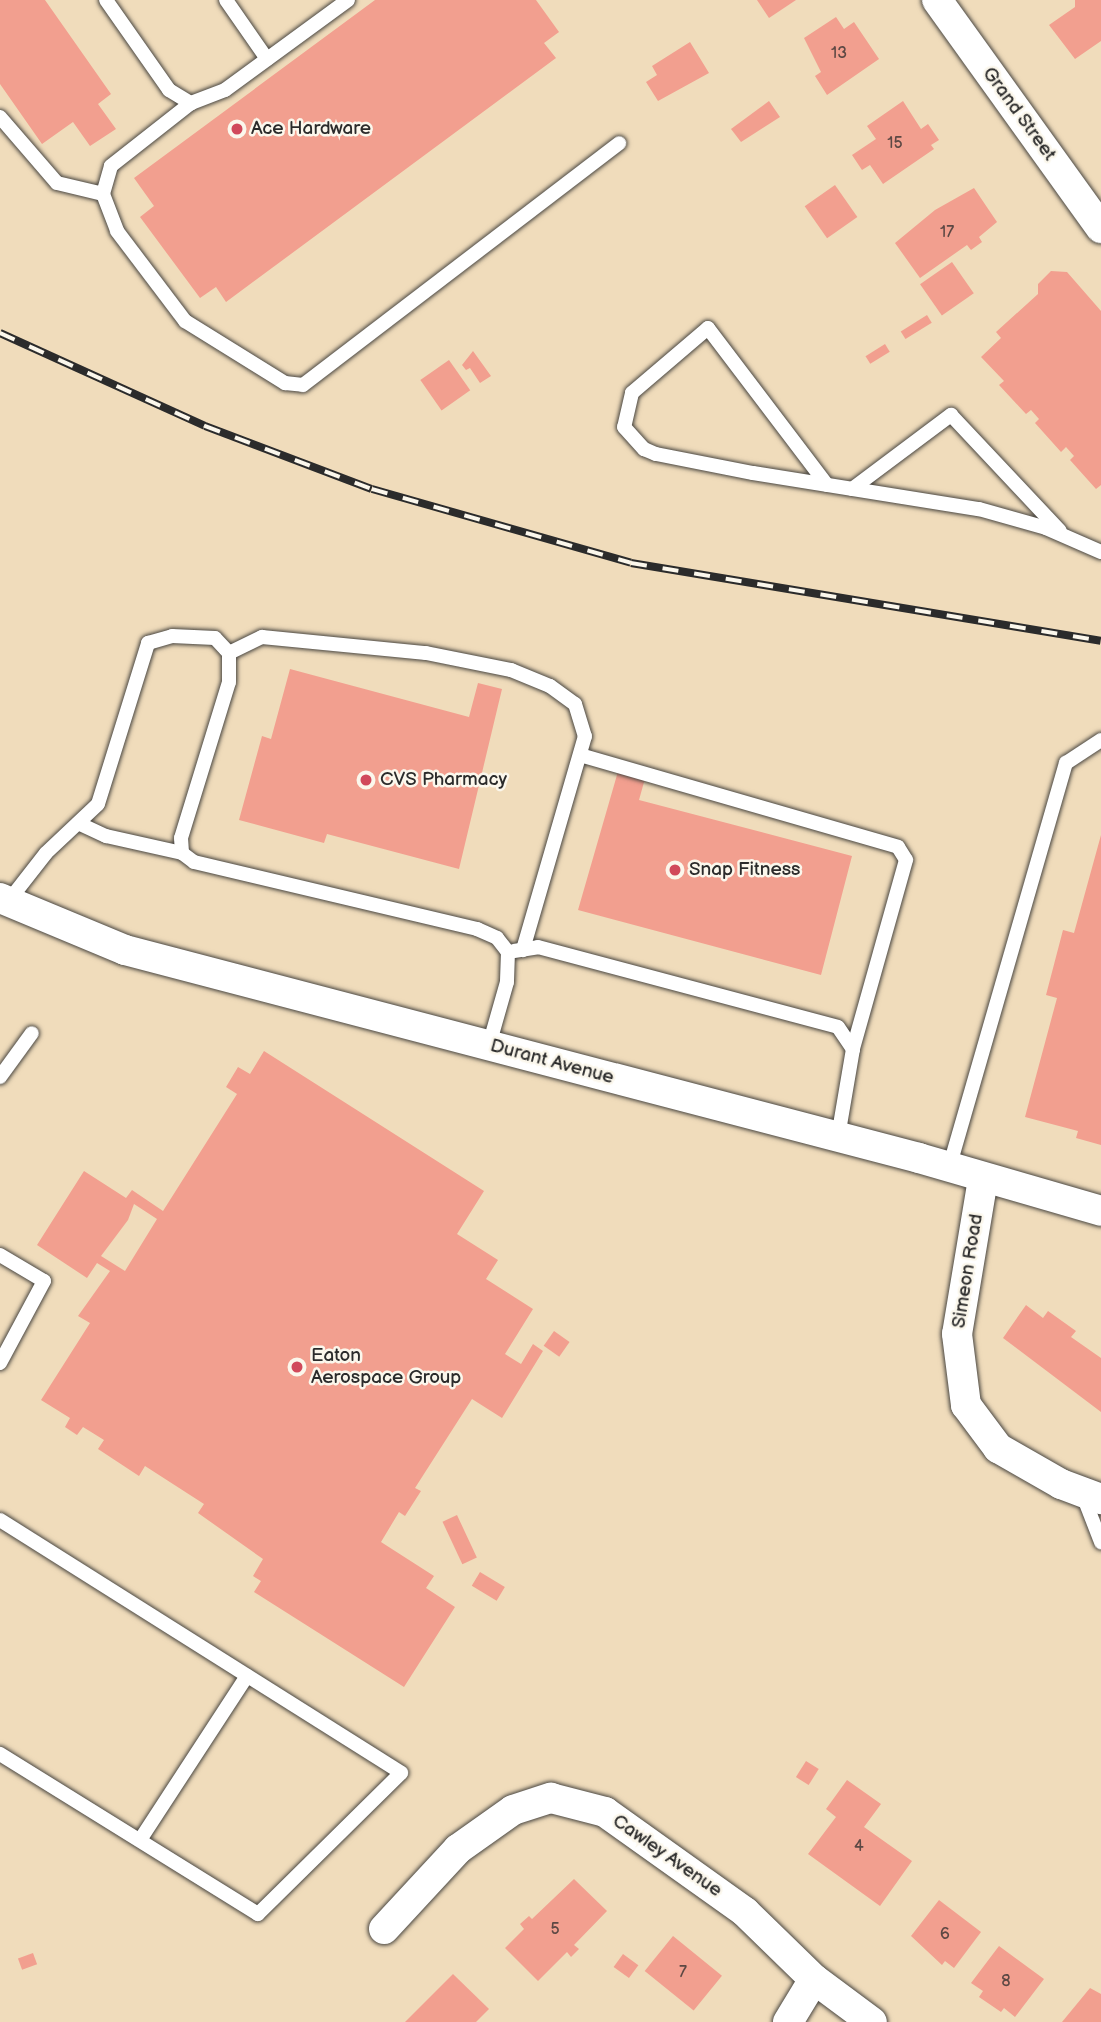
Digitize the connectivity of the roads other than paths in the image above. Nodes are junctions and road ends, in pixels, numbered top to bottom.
1 (106, 0) edge
2 (226, 0) edge
3 (348, 0) edge
4 (937, 0) edge
5 (267, 59) junction
6 (191, 103) junction
7 (0, 117) edge
8 (619, 143) dead end
9 (103, 194) junction
10 (1101, 227) edge
11 (827, 485) junction
12 (852, 489) junction
13 (1064, 535) junction
14 (1101, 552) edge
15 (229, 653) junction
16 (1101, 740) edge
17 (580, 755) junction
18 (79, 824) junction
19 (182, 853) junction
20 (2, 905) edge
21 (515, 951) junction
22 (32, 1032) dead end
23 (489, 1045) junction
24 (853, 1049) junction
25 (0, 1077) edge
26 (838, 1137) junction
27 (949, 1168) junction
28 (983, 1178) junction
29 (1101, 1211) edge
30 (0, 1255) edge
31 (0, 1363) edge
32 (1091, 1496) edge
33 (0, 1520) edge
34 (1101, 1542) edge
35 (247, 1676) junction
36 (0, 1754) edge
37 (140, 1840) junction
38 (384, 1929) dead end
39 (814, 1979) junction
40 (789, 2022) edge
41 (872, 2022) edge

1 - 6 lane
2 - 5 lane
3 - 5 lane
4 - 10 street, Grand Street
5 - 6 lane
6 - 9 lane
7 - 9 lane
8 - 9 lane
11 - 11 lane
11 - 12 lane
12 - 13 lane
12 - 13 lane
13 - 14 lane
15 - 17 lane
15 - 18 lane
15 - 19 lane
16 - 27 lane
17 - 21 lane
17 - 24 lane
18 - 19 lane
18 - 20 lane
19 - 21 lane
20 - 23 street, Durant Avenue
21 - 23 lane
21 - 24 lane
22 - 25 lane
23 - 26 street, Durant Avenue
24 - 26 lane
26 - 27 street, Durant Avenue
27 - 28 street, Durant Avenue
28 - 29 street, Durant Avenue
28 - 32 street, Simeon Road
30 - 31 lane
32 - 34 lane
33 - 35 lane
35 - 37 lane
35 - 37 lane
36 - 37 lane
38 - 39 street, Cawley Avenue
39 - 40 street
39 - 41 street, Cawley Avenue

